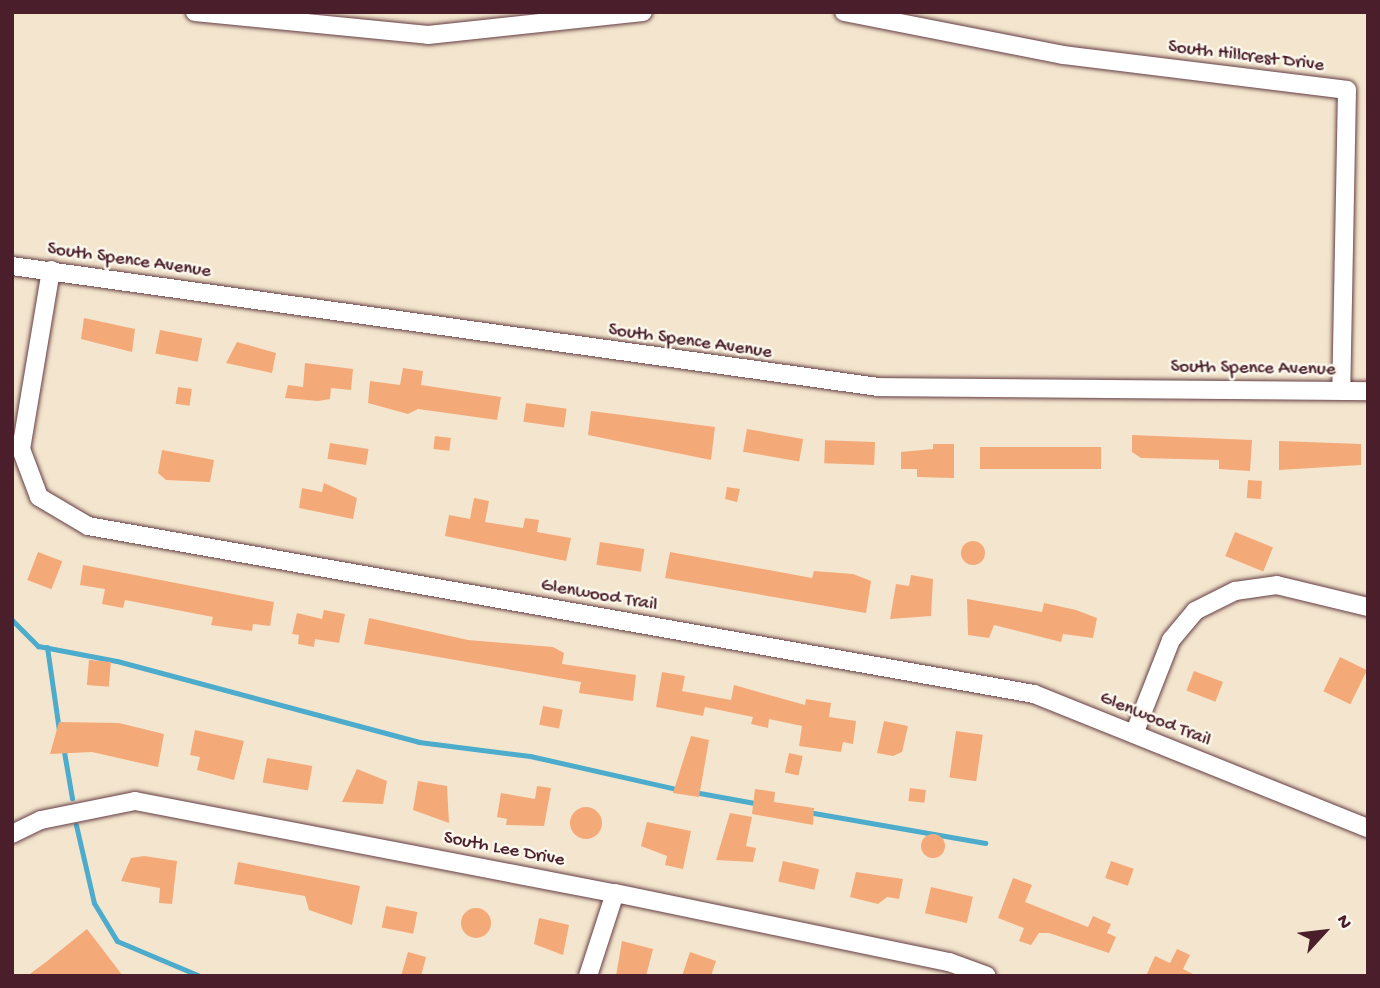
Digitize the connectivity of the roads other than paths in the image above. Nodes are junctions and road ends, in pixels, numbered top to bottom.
1 (195, 12) edge
2 (643, 12) edge
3 (844, 12) edge
4 (12, 266) edge
5 (51, 270) junction
6 (1341, 391) junction
7 (1368, 391) edge
8 (1368, 607) edge
9 (1134, 734) junction
10 (1368, 828) edge
11 (12, 834) edge
12 (615, 893) junction
13 (588, 976) edge
14 (987, 976) edge

1 - 2 street
3 - 6 street, South Hillcrest Drive
4 - 5 street, South Spence Avenue
5 - 6 street, South Spence Avenue
5 - 9 street, Glenwood Trail
6 - 7 street, South Spence Avenue
8 - 9 street
9 - 10 street, Glenwood Trail
11 - 12 street, South Lee Drive
12 - 13 street
12 - 14 street, South Lee Drive

